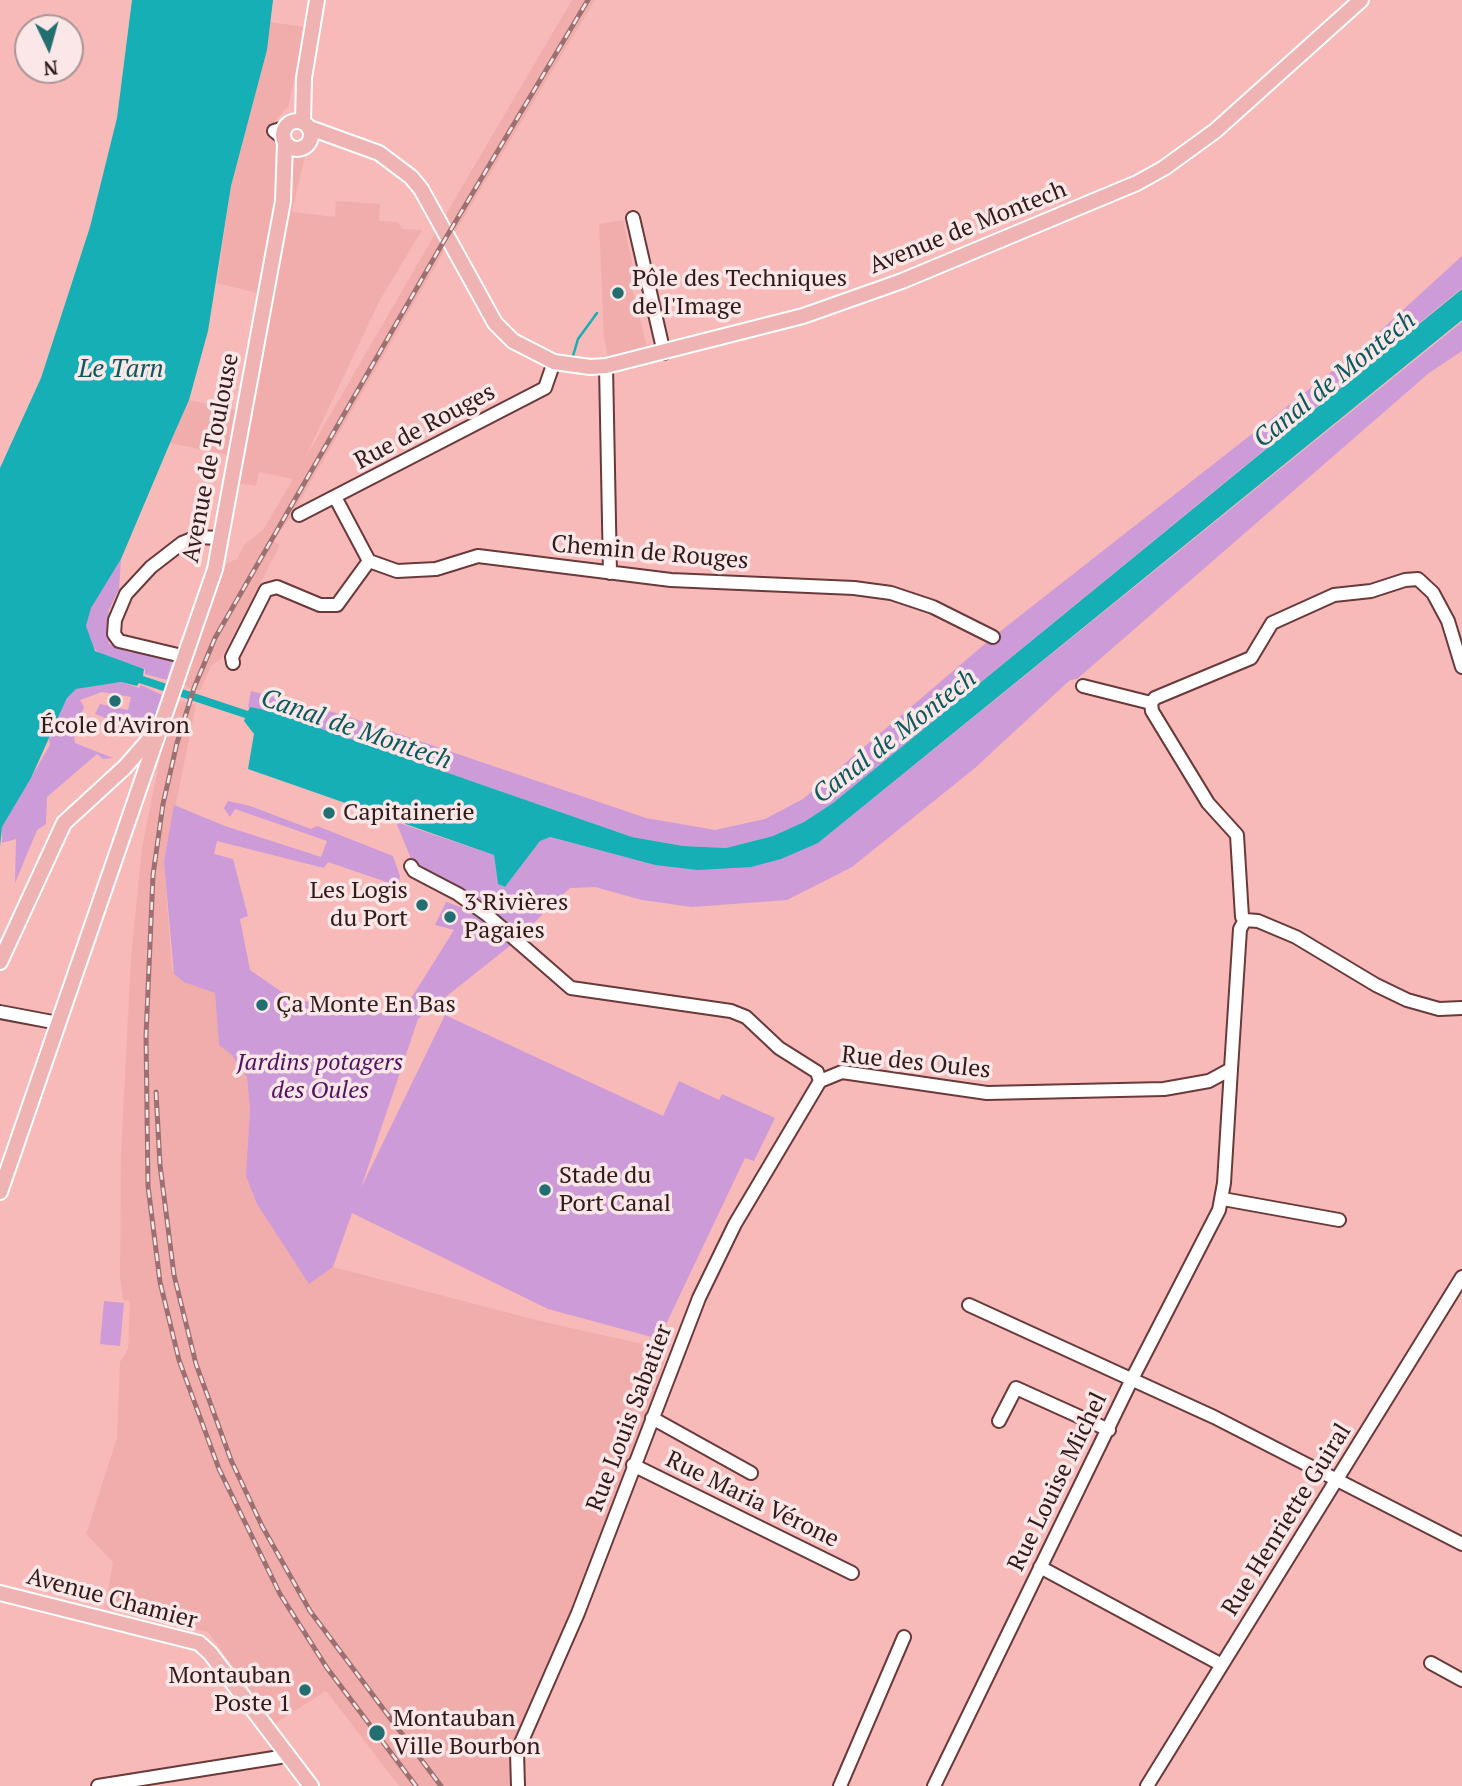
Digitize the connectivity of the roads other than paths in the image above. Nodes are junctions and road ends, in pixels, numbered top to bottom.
1 (317, 0) edge
2 (1361, 0) edge
3 (293, 130) junction
4 (347, 140) junction
5 (304, 146) junction
6 (283, 201) junction
7 (633, 218) dead end
8 (664, 353) junction
9 (554, 362) junction
10 (606, 366) junction
11 (335, 497) junction
12 (299, 516) dead end
13 (220, 538) junction
14 (369, 561) junction
15 (610, 573) junction
16 (993, 637) dead end
17 (182, 656) junction
18 (233, 663) dead end
19 (1462, 667) edge
20 (1083, 686) dead end
21 (1151, 704) junction
22 (163, 718) junction
23 (120, 771) junction
24 (139, 792) junction
25 (411, 866) dead end
26 (1245, 920) junction
27 (0, 962) edge
28 (1462, 1009) edge
29 (0, 1012) edge
30 (58, 1023) junction
31 (1231, 1069) junction
32 (820, 1081) junction
33 (0, 1192) edge
34 (1223, 1199) junction
35 (1339, 1220) dead end
36 (1462, 1276) edge
37 (969, 1305) dead end
38 (1132, 1379) junction
39 (652, 1418) junction
40 (999, 1421) dead end
41 (1109, 1430) junction
42 (633, 1465) junction
43 (751, 1474) dead end
44 (1335, 1481) junction
45 (1462, 1544) edge
46 (1040, 1567) junction
47 (852, 1573) dead end
48 (0, 1593) edge
49 (904, 1637) dead end
50 (1431, 1662) dead end
51 (1222, 1665) junction
52 (1462, 1680) edge
53 (287, 1754) junction
54 (148, 1782) edge
55 (303, 1783) edge
56 (98, 1786) edge
57 (517, 1786) edge
58 (840, 1786) edge
59 (934, 1786) edge
60 (1147, 1786) edge

1 - 3 main road, Avenue de Toulouse
2 - 8 main road, Avenue de Montech
3 - 4 main road, Avenue de Montech
3 - 5 main road, Avenue de Toulouse
3 - 5 main road
3 - 6 main road, Avenue de Toulouse
4 - 5 main road, Avenue de Montech
4 - 9 main road, Avenue de Montech
5 - 6 main road, Avenue de Toulouse
6 - 13 main road, Avenue de Toulouse
7 - 8 street
8 - 10 main road, Avenue de Montech
9 - 10 main road, Avenue de Montech
9 - 11 street, Rue de Rouges
10 - 15 street
11 - 12 street, Rue de Rouges
11 - 14 street
13 - 17 main road, Avenue de Toulouse
13 - 17 street
14 - 15 street, Chemin de Rouges
14 - 18 street
15 - 16 street, Chemin de Rouges
17 - 22 main road, Avenue de Toulouse
19 - 21 street
20 - 21 street
21 - 26 street
22 - 23 main road
22 - 24 main road, Avenue de Toulouse
23 - 24 main road
23 - 27 main road
24 - 30 main road, Avenue de Toulouse
25 - 32 street, Rue des Oules
26 - 28 street
26 - 31 street
29 - 30 street
30 - 33 main road, Avenue de Toulouse
31 - 32 street, Rue des Oules
31 - 34 street, Rue Louise Michel
32 - 39 street, Rue Louis Sabatier
34 - 35 street
34 - 38 street, Rue Louise Michel
36 - 44 street, Rue Henriette Guiral
37 - 38 street
38 - 41 street, Rue Louise Michel
38 - 44 street
39 - 42 street, Rue Louis Sabatier
39 - 43 street
40 - 41 street
41 - 46 street, Rue Louise Michel
42 - 47 street, Rue Maria Vérone
42 - 57 street, Rue Louis Sabatier
44 - 45 street
44 - 51 street, Rue Henriette Guiral
46 - 51 street
46 - 59 street, Rue Louise Michel
48 - 53 main road, Avenue Chamier
49 - 58 street
50 - 52 street
51 - 60 street, Rue Henriette Guiral
53 - 54 street
53 - 55 main road, Avenue Chamier
54 - 56 street

